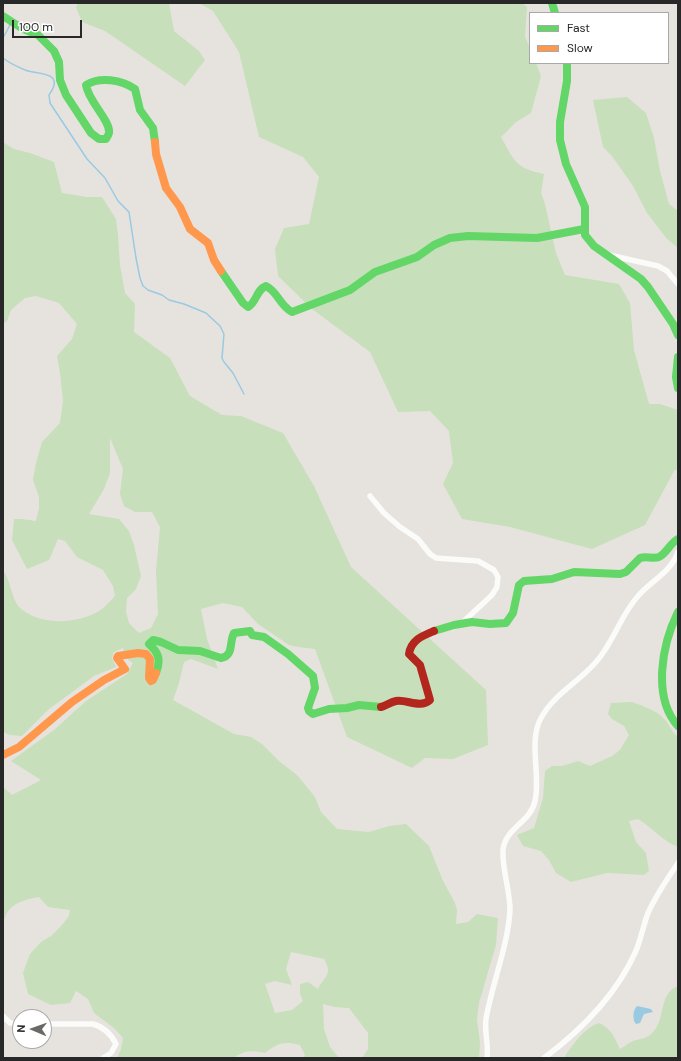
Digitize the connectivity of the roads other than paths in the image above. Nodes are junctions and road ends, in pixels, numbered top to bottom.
1 (3, 16) edge
2 (567, 64) edge
3 (584, 229) junction
4 (605, 255) junction
5 (678, 284) edge
6 (678, 335) edge
7 (678, 357) edge
8 (678, 388) edge
9 (370, 496) dead end
10 (678, 539) edge
11 (678, 552) edge
12 (678, 612) edge
13 (463, 622) junction
14 (678, 726) edge
15 (3, 755) edge
16 (678, 863) edge
17 (3, 1016) edge
18 (12, 1023) edge
19 (52, 1024) edge
20 (103, 1058) edge
21 (487, 1058) edge
22 (544, 1058) edge

1 - 3 street
2 - 3 street
3 - 4 street
4 - 5 street
4 - 6 street
7 - 8 street
9 - 13 street
10 - 13 street
11 - 21 street
12 - 14 street
13 - 15 street
16 - 22 street
17 - 18 street
19 - 20 street

